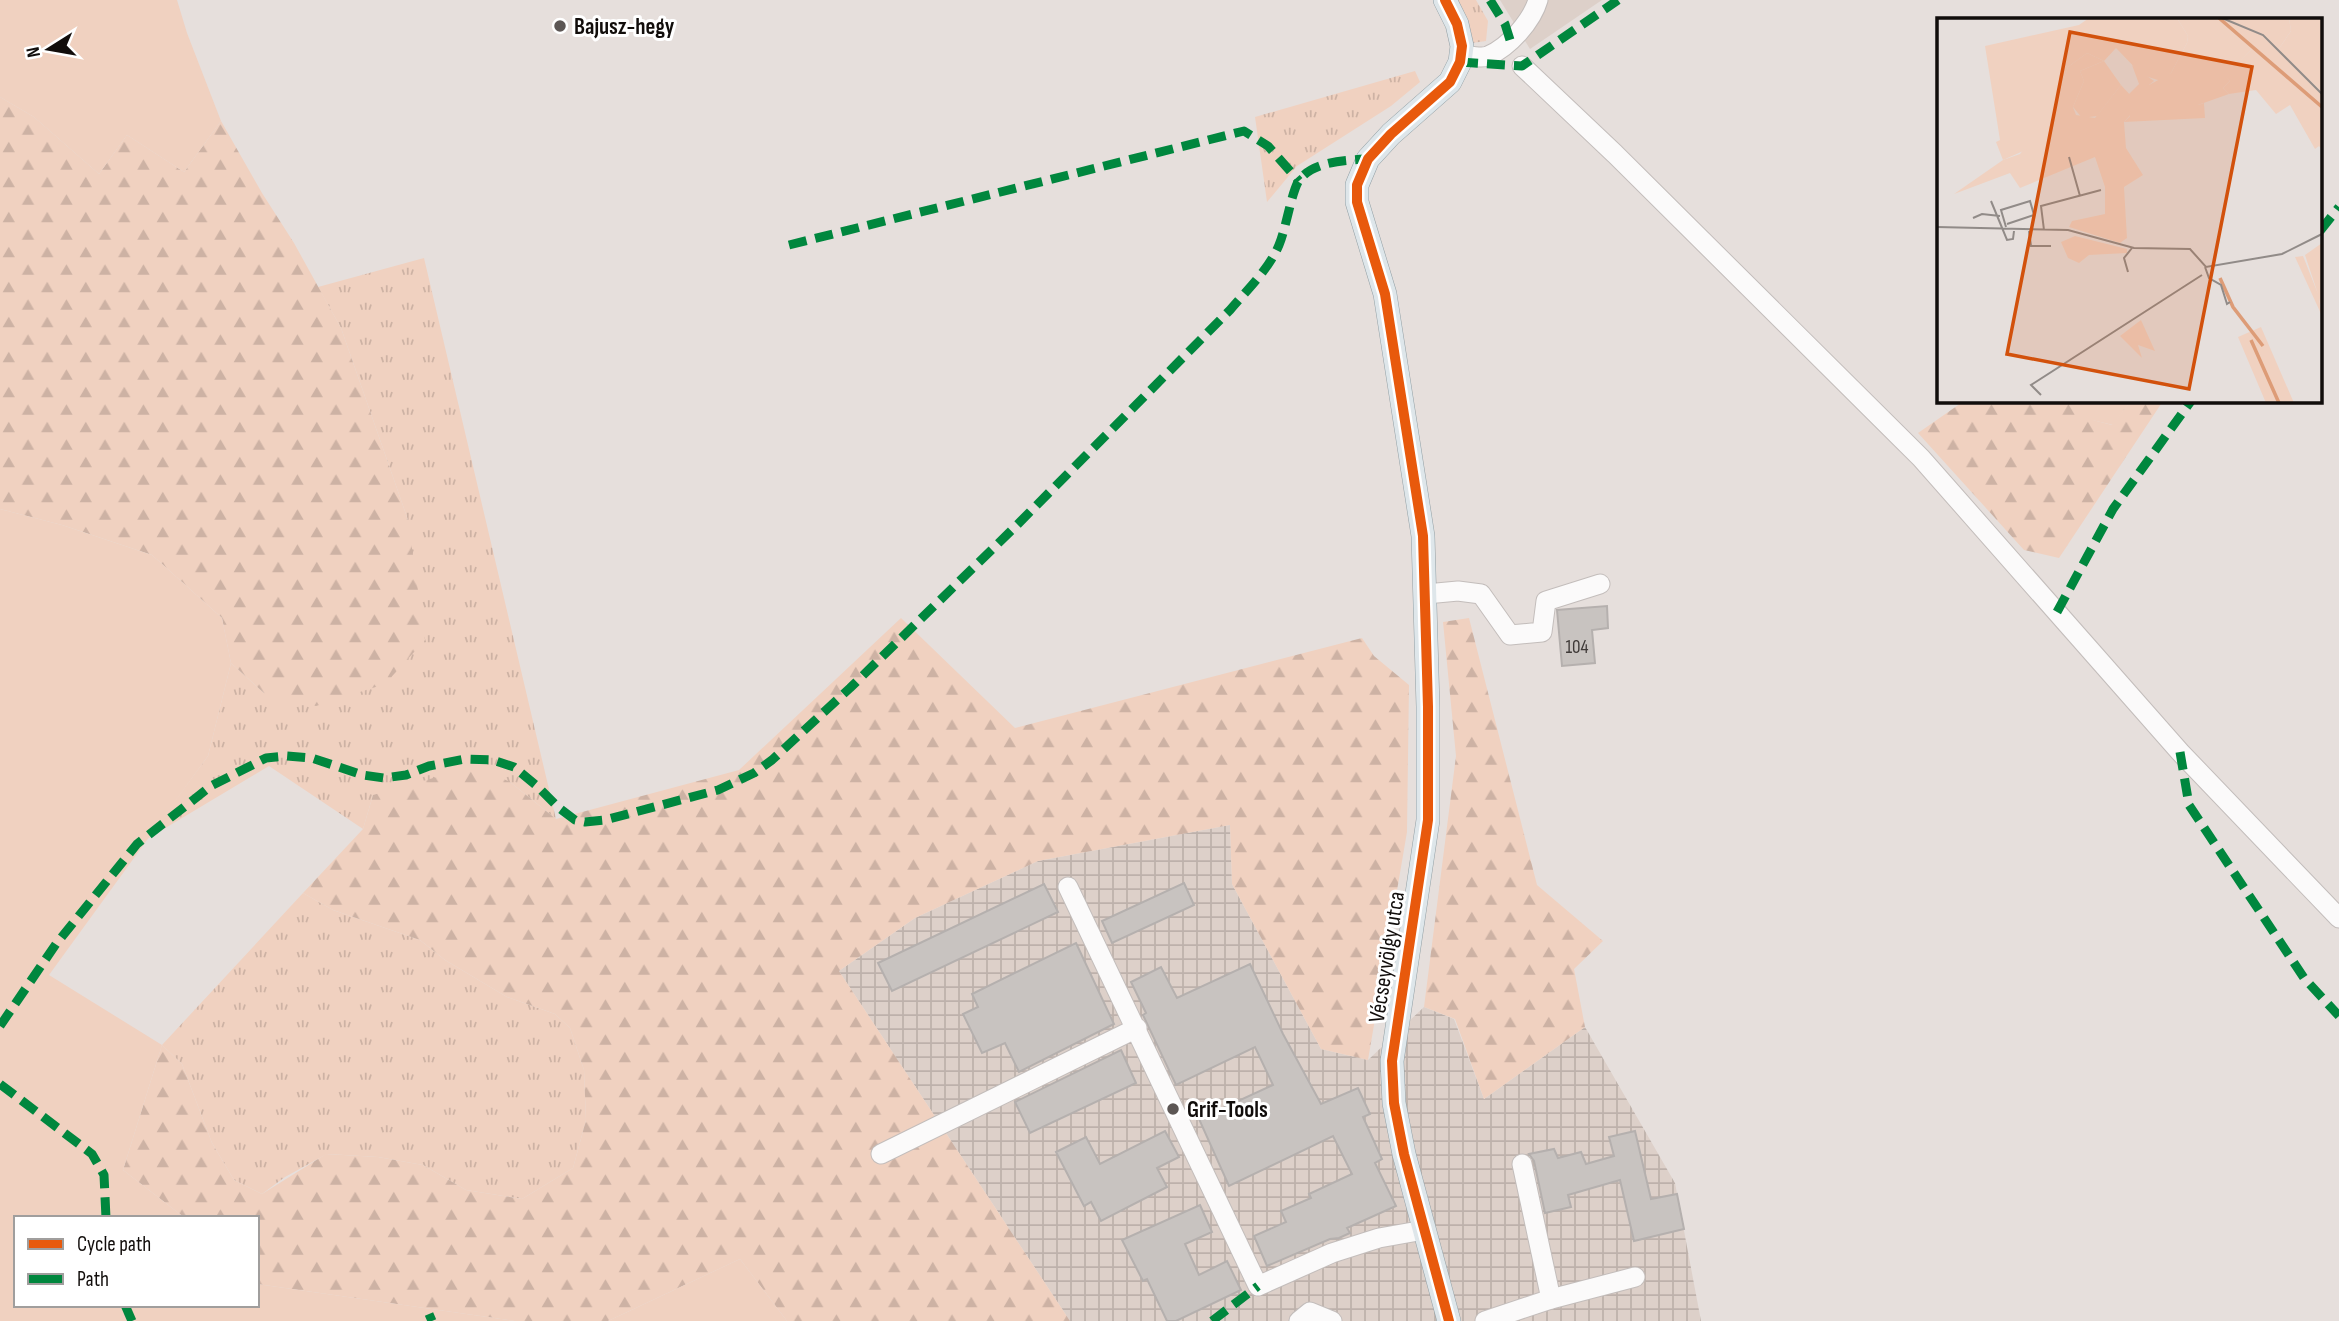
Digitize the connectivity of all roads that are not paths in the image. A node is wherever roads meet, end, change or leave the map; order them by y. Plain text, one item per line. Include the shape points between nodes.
1 (1445, 0) edge
2 (1538, 0) edge
3 (1460, 54) junction
4 (1522, 66) dead end
5 (1600, 584) dead end
6 (1426, 594) junction
7 (1068, 887) dead end
8 (2339, 918) edge
9 (1137, 1028) junction
10 (881, 1154) dead end
11 (1522, 1164) dead end
12 (1424, 1230) junction
13 (1635, 1277) dead end
14 (1551, 1299) junction
15 (1298, 1321) edge
16 (1332, 1321) edge
17 (1449, 1321) edge
18 (1485, 1321) edge

1 - 3 main road via 1457,24
2 - 3 lane via 1534,14 1506,44 1485,57
3 - 6 main road, Vécseyvölgy utca via 1450,82 1368,159 1357,184 1357,202 1385,294 1400,378 1423,536
4 - 8 lane via 1922,458 2180,752
5 - 6 lane via 1546,601 1542,632 1510,635 1481,594
6 - 12 main road, Vécseyvölgy utca via 1428,820 1392,1061 1394,1103
7 - 9 lane
9 - 10 lane
9 - 12 lane via 1258,1286 1332,1252
11 - 14 lane
12 - 17 main road, Vécseyvölgy utca
13 - 14 lane
14 - 18 lane
15 - 16 lane via 1310,1312

